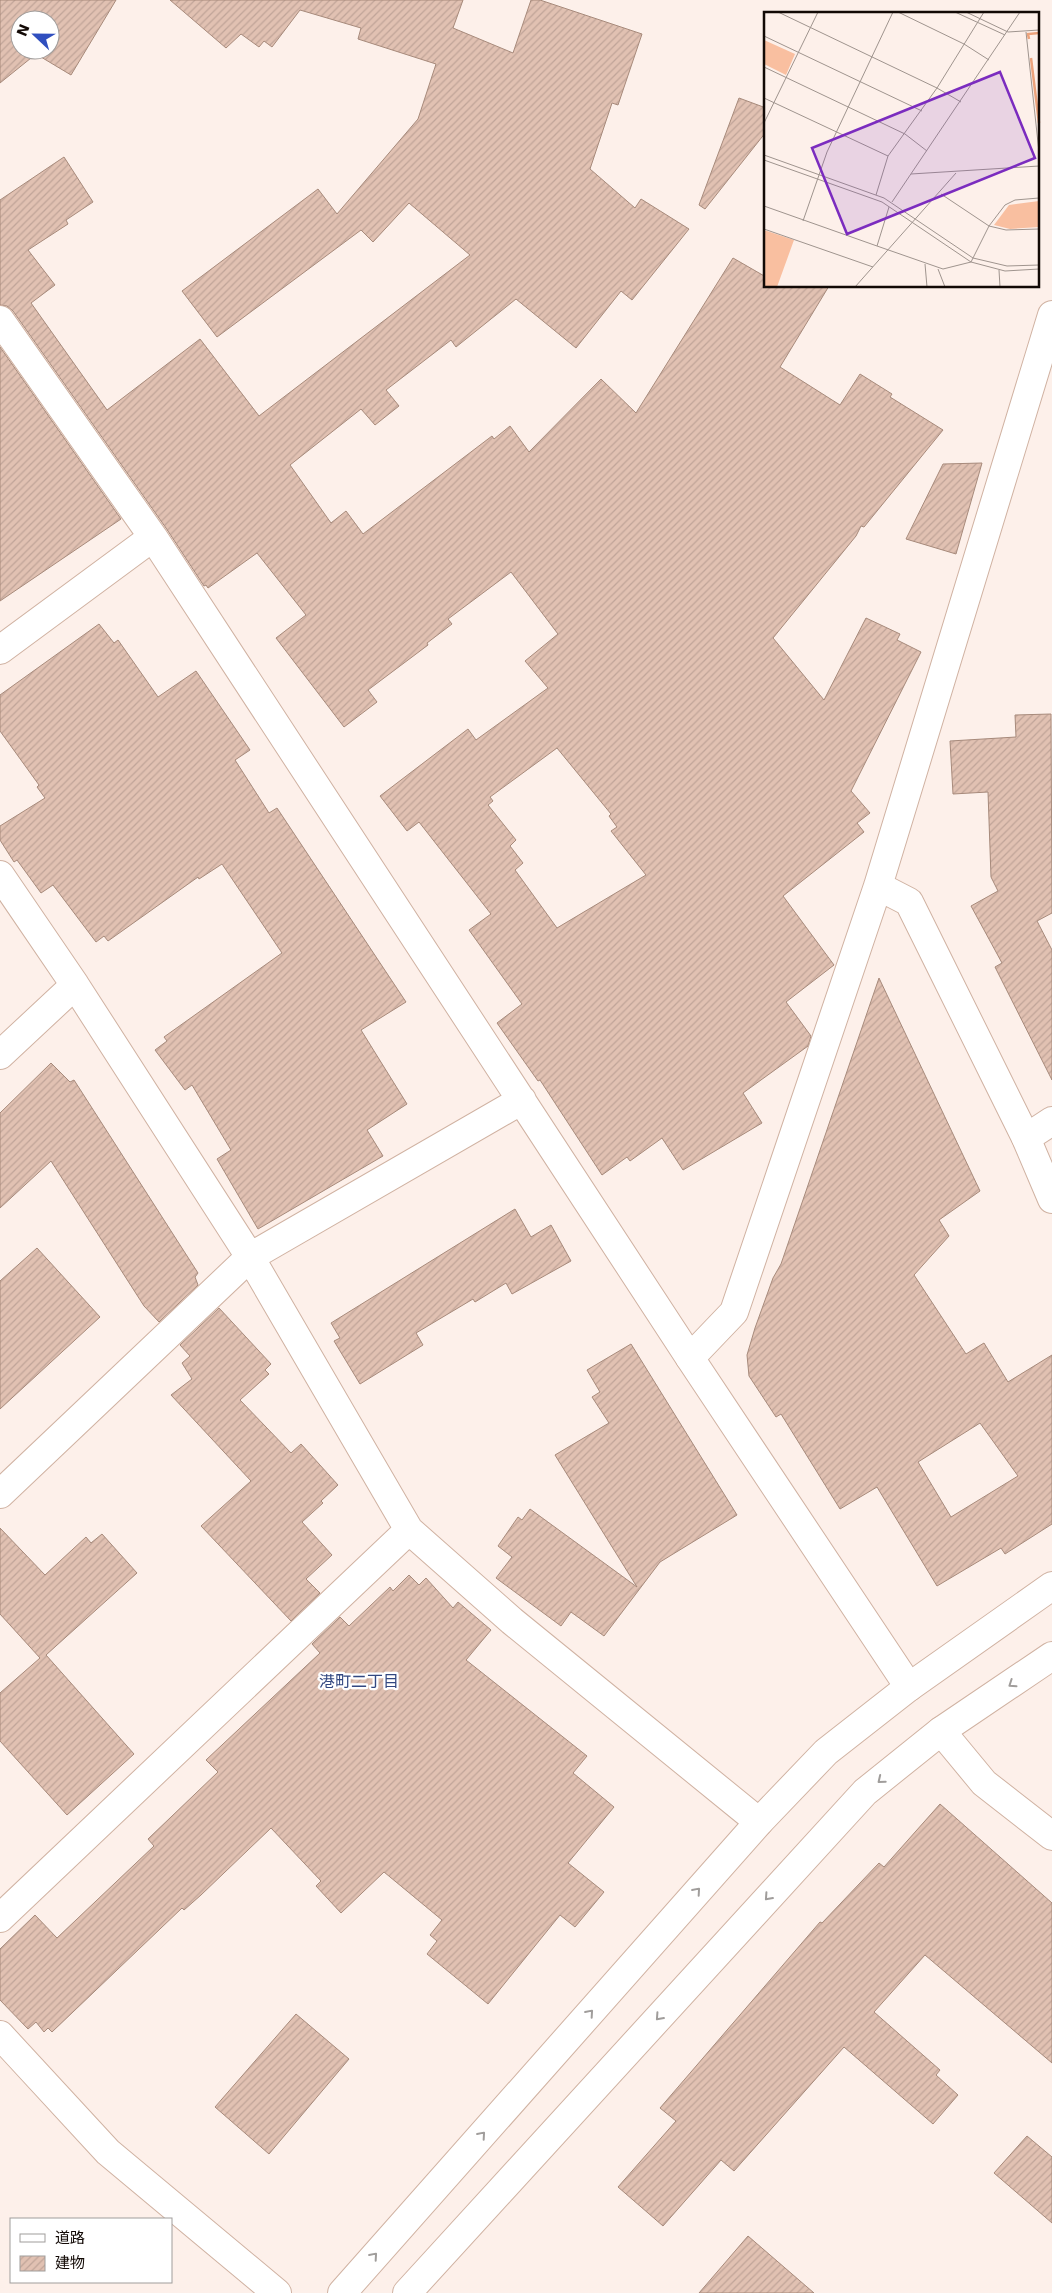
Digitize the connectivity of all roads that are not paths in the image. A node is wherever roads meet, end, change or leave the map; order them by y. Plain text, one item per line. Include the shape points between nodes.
1 (1052, 315) edge
2 (0, 320) edge
3 (153, 538) junction
4 (0, 650) edge
5 (0, 875) edge
6 (878, 886) junction
7 (75, 985) junction
8 (0, 1055) edge
9 (522, 1100) junction
10 (1052, 1121) edge
11 (1026, 1138) junction
12 (1052, 1199) edge
13 (250, 1257) junction
14 (690, 1358) junction
15 (0, 1494) edge
16 (409, 1530) junction
17 (1052, 1586) edge
18 (1052, 1656) edge
19 (909, 1687) junction
20 (941, 1731) junction
21 (759, 1822) junction
22 (1052, 1836) edge
23 (0, 1918) edge
24 (0, 2035) edge
25 (277, 2293) edge
26 (342, 2293) edge
27 (407, 2293) edge

1 - 6 street
2 - 3 street
3 - 4 street
3 - 9 street
5 - 7 street
6 - 11 street via 909,902
6 - 14 street via 734,1312
7 - 8 street
7 - 13 street
9 - 13 street
9 - 14 street
10 - 11 street
11 - 12 street
13 - 15 street
13 - 16 street
14 - 19 street
16 - 21 street via 512,1621
16 - 23 street
17 - 19 street
18 -> 20 street
19 - 21 street via 826,1752
20 - 22 street via 984,1783
20 -> 27 street via 865,1792
26 -> 21 street
24 - 25 street via 108,2152

